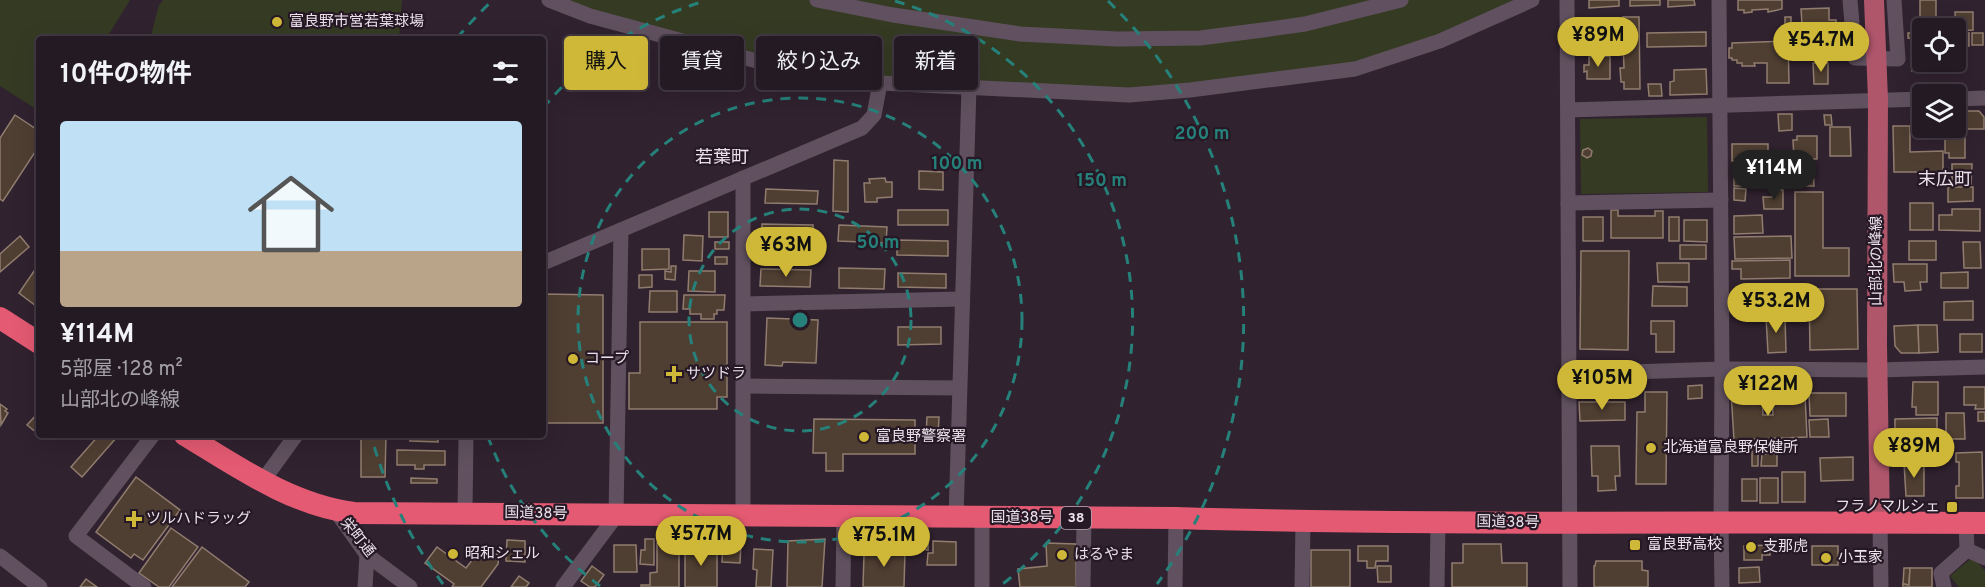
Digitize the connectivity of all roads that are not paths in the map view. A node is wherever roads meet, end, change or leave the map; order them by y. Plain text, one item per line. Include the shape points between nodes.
1 (549, 0) edge
2 (817, 0) edge
3 (1401, 0) edge
4 (1532, 0) edge
5 (1567, 0) edge
6 (1719, 0) edge
7 (1850, 0) edge
8 (1874, 0) edge
9 (1894, 0) edge
10 (1875, 59) junction
11 (756, 61) edge
12 (978, 87) edge
13 (879, 90) edge
14 (969, 90) edge
15 (1985, 98) edge
16 (1912, 99) edge
17 (1966, 99) edge
18 (1877, 100) junction
19 (1720, 105) junction
20 (1568, 110) junction
21 (743, 178) junction
22 (1721, 200) junction
23 (1568, 203) junction
24 (621, 230) junction
25 (546, 262) edge
26 (962, 299) junction
27 (744, 304) junction
28 (0, 318) edge
29 (36, 341) edge
30 (1985, 367) edge
31 (1722, 369) junction
32 (1877, 370) junction
33 (1569, 374) junction
34 (744, 386) junction
35 (959, 388) junction
36 (151, 438) edge
37 (190, 438) edge
38 (294, 438) edge
39 (466, 438) edge
40 (262, 482) junction
41 (335, 510) junction
42 (465, 513) junction
43 (616, 516) junction
44 (743, 517) junction
45 (844, 517) junction
46 (956, 518) junction
47 (982, 518) junction
48 (1084, 518) junction
49 (1176, 518) junction
50 (1303, 522) junction
51 (1438, 522) junction
52 (1570, 523) junction
53 (1721, 523) junction
54 (1880, 523) junction
55 (1975, 523) edge
56 (1967, 550) junction
57 (367, 555) junction
58 (0, 556) edge
59 (1985, 558) edge
60 (40, 587) edge
61 (144, 587) edge
62 (365, 587) edge
63 (410, 587) edge
64 (564, 587) edge
65 (843, 587) edge
66 (982, 587) edge
67 (1083, 587) edge
68 (1175, 587) edge
69 (1302, 587) edge
70 (1437, 587) edge
71 (1570, 587) edge
72 (1722, 587) edge
73 (1881, 587) edge
74 (1944, 587) edge

1 - 11 street via 590,16
2 - 3 street via 1020,34 1129,39 1200,38 1305,24
4 - 12 street via 1440,41 1355,69 1129,95
5 - 20 street
6 - 19 street
7 - 10 street via 1855,58
8 - 10 main road, 山部北の峰線
9 - 10 street via 1898,58
10 - 18 main road, 山部北の峰線
13 - 21 street via 874,115 862,128
14 - 26 street
15 - 17 street
16 - 18 street
18 - 19 street
18 - 32 main road, 山部北の峰線
19 - 20 street
19 - 22 street
20 - 23 street
21 - 24 street
21 - 27 street
22 - 23 street
22 - 31 street
23 - 33 street
24 - 25 street
24 - 43 street
26 - 27 street
26 - 35 street
27 - 34 street
28 - 29 highway
30 - 32 street
31 - 32 street
31 - 33 street
31 - 53 street
32 - 54 main road, 山部北の峰線
33 - 52 street
34 - 35 street
34 - 44 street
35 - 46 street
36 - 61 street via 76,536
37 - 40 highway, 国道38号 / 38
38 - 40 street
39 - 42 street
40 - 41 highway, 国道38号 / 38
41 - 42 highway, 国道38号 / 38
41 - 57 street, 栄町通
42 - 43 highway, 国道38号 / 38
43 - 44 highway, 国道38号 / 38
43 - 64 street
44 - 45 highway, 国道38号 / 38
45 - 46 highway, 国道38号 / 38
45 - 65 street
46 - 47 highway, 国道38号 / 38
47 - 48 highway, 国道38号 / 38
47 - 66 street
48 - 49 highway, 国道38号 / 38
48 - 67 street
49 - 50 highway, 国道38号 / 38
49 - 68 street
50 - 51 highway, 国道38号 / 38
50 - 69 street
51 - 52 highway, 国道38号 / 38
51 - 70 street
52 - 53 highway, 国道38号 / 38
52 - 71 street
53 - 54 highway, 国道38号 / 38
53 - 72 street
54 - 55 highway, 国道38号 / 38
54 - 73 street
55 - 56 street
56 - 59 street
56 - 74 street via 1941,573
57 - 62 street
57 - 63 street, 栄町通
58 - 60 street

